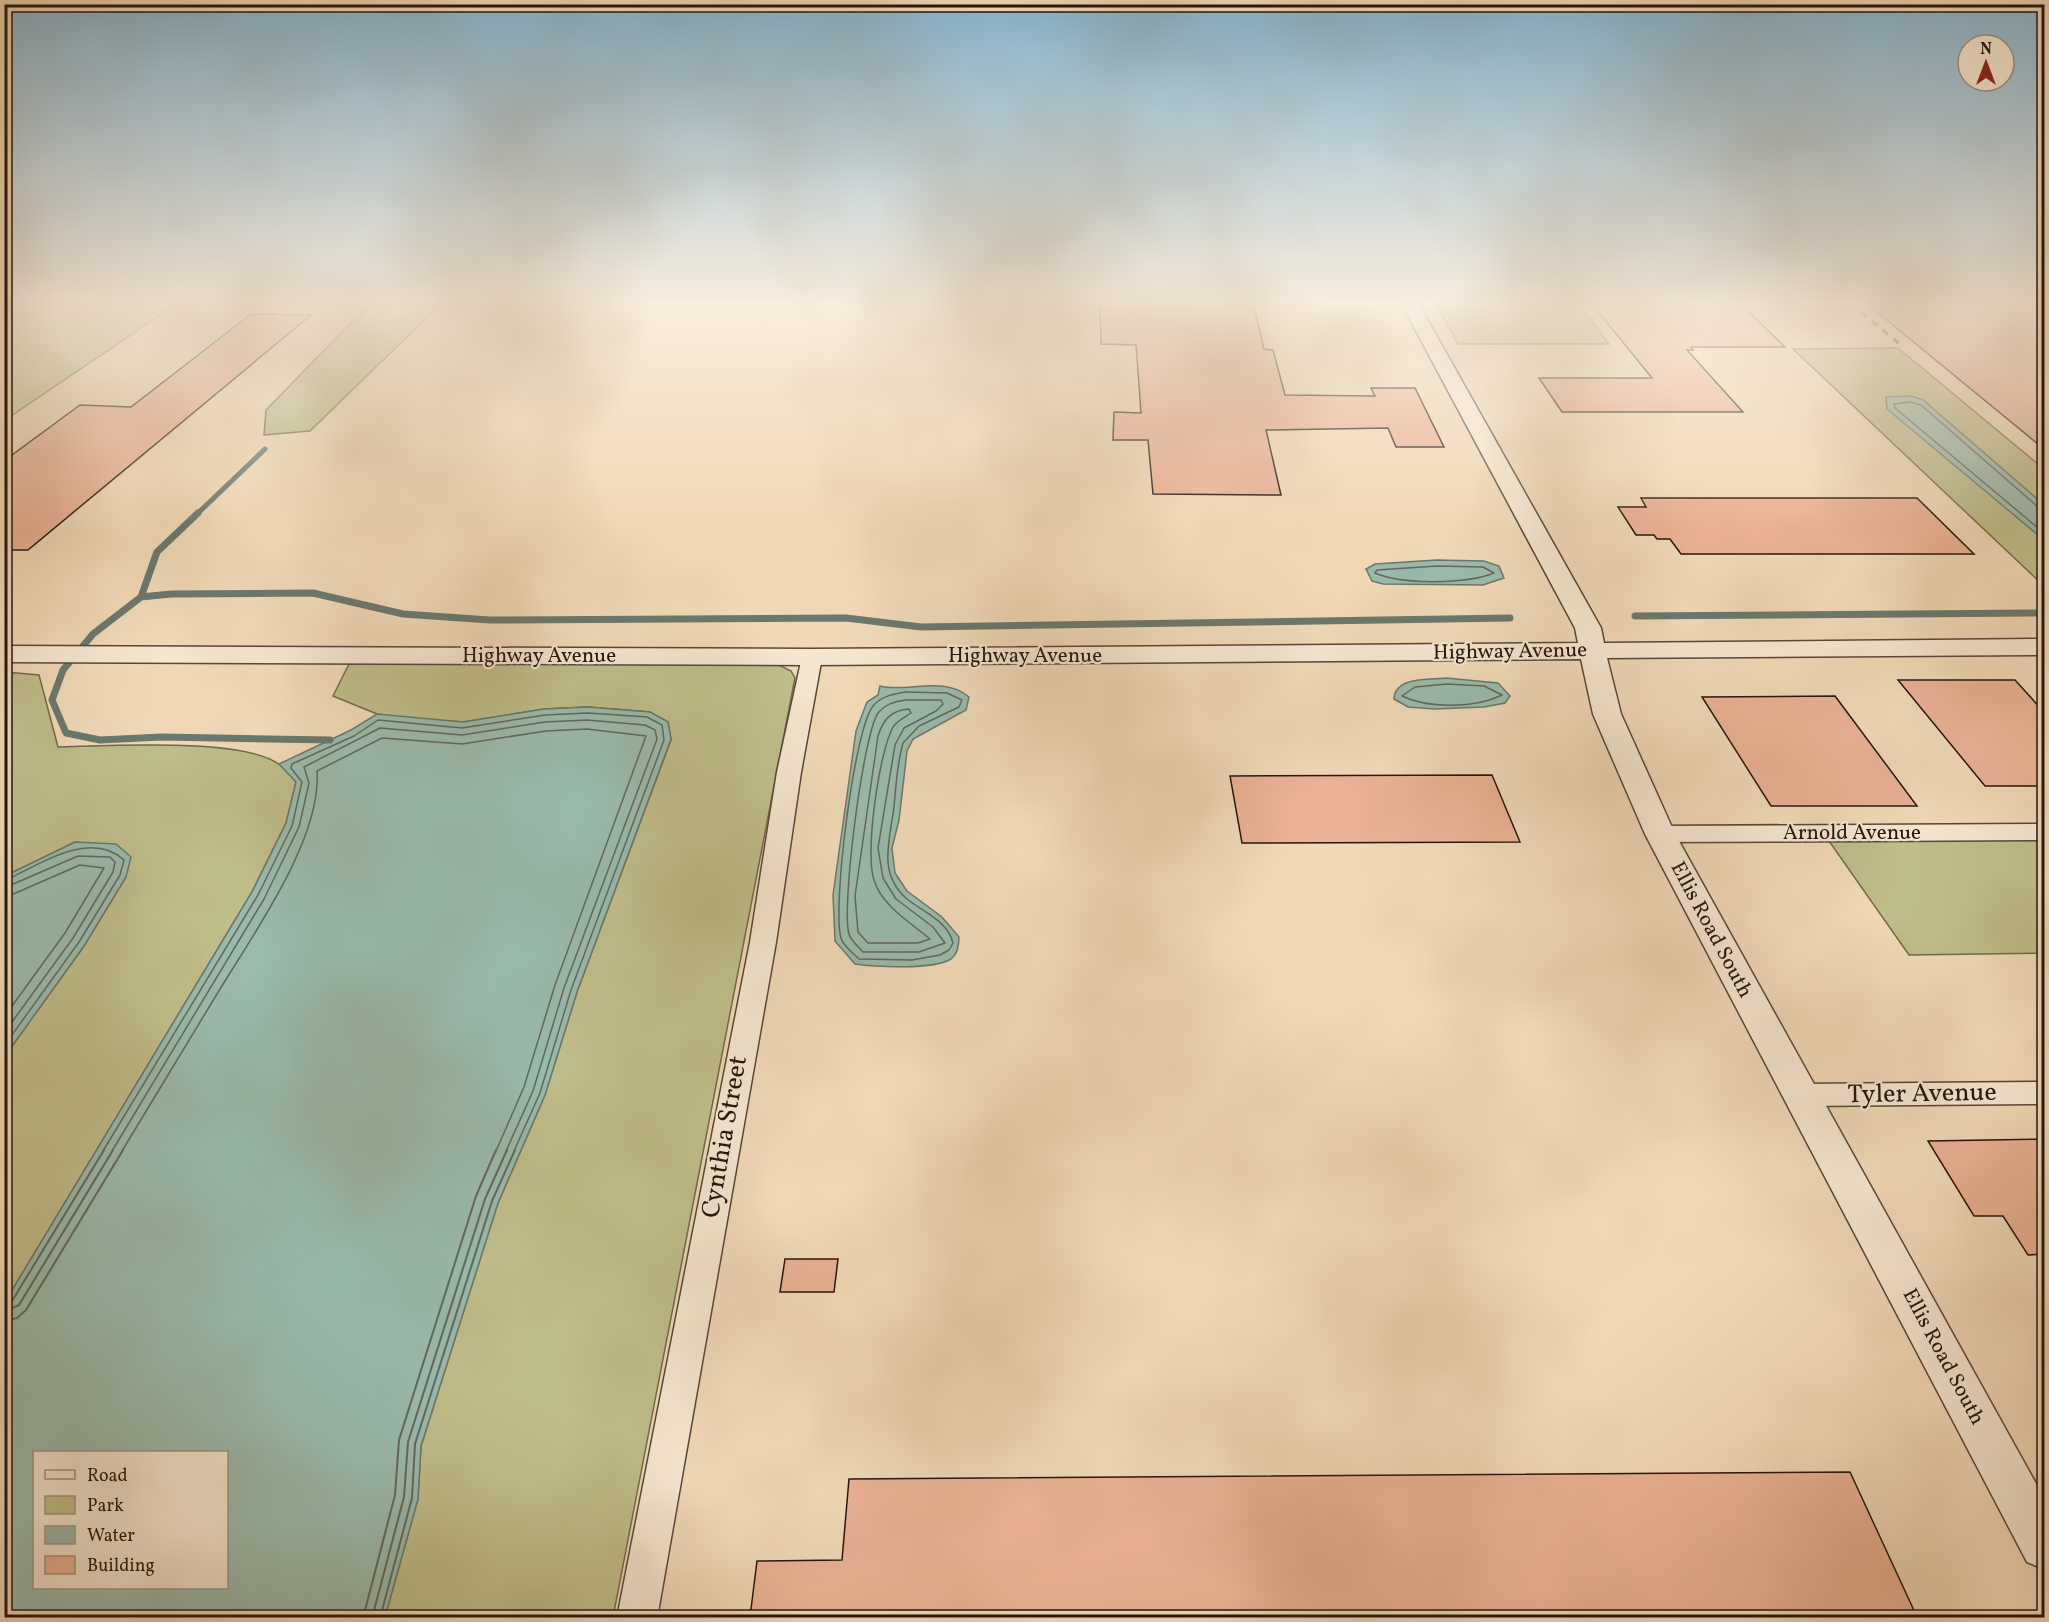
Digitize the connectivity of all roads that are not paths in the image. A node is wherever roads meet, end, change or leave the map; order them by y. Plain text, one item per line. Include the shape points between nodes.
1 (1451, 379) edge
2 (2044, 647) edge
3 (1594, 651) junction
4 (4, 654) edge
5 (812, 657) junction
6 (2044, 832) edge
7 (1660, 834) junction
8 (2044, 1093) edge
9 (1800, 1095) junction
10 (2031, 1495) edge
11 (2044, 1545) edge
12 (637, 1617) edge

1 - 3 street, Ellis Road South via 1588,628
2 - 3 street, Highway Avenue
3 - 5 street, Highway Avenue
3 - 7 street, Ellis Road South via 1596,678 1610,723
4 - 5 street, Highway Avenue
5 - 12 street, Cynthia Street
6 - 7 street, Arnold Avenue
7 - 9 street, Ellis Road South
8 - 9 street, Tyler Avenue
9 - 10 street, Ellis Road South
10 - 11 street, Ellis Road South

